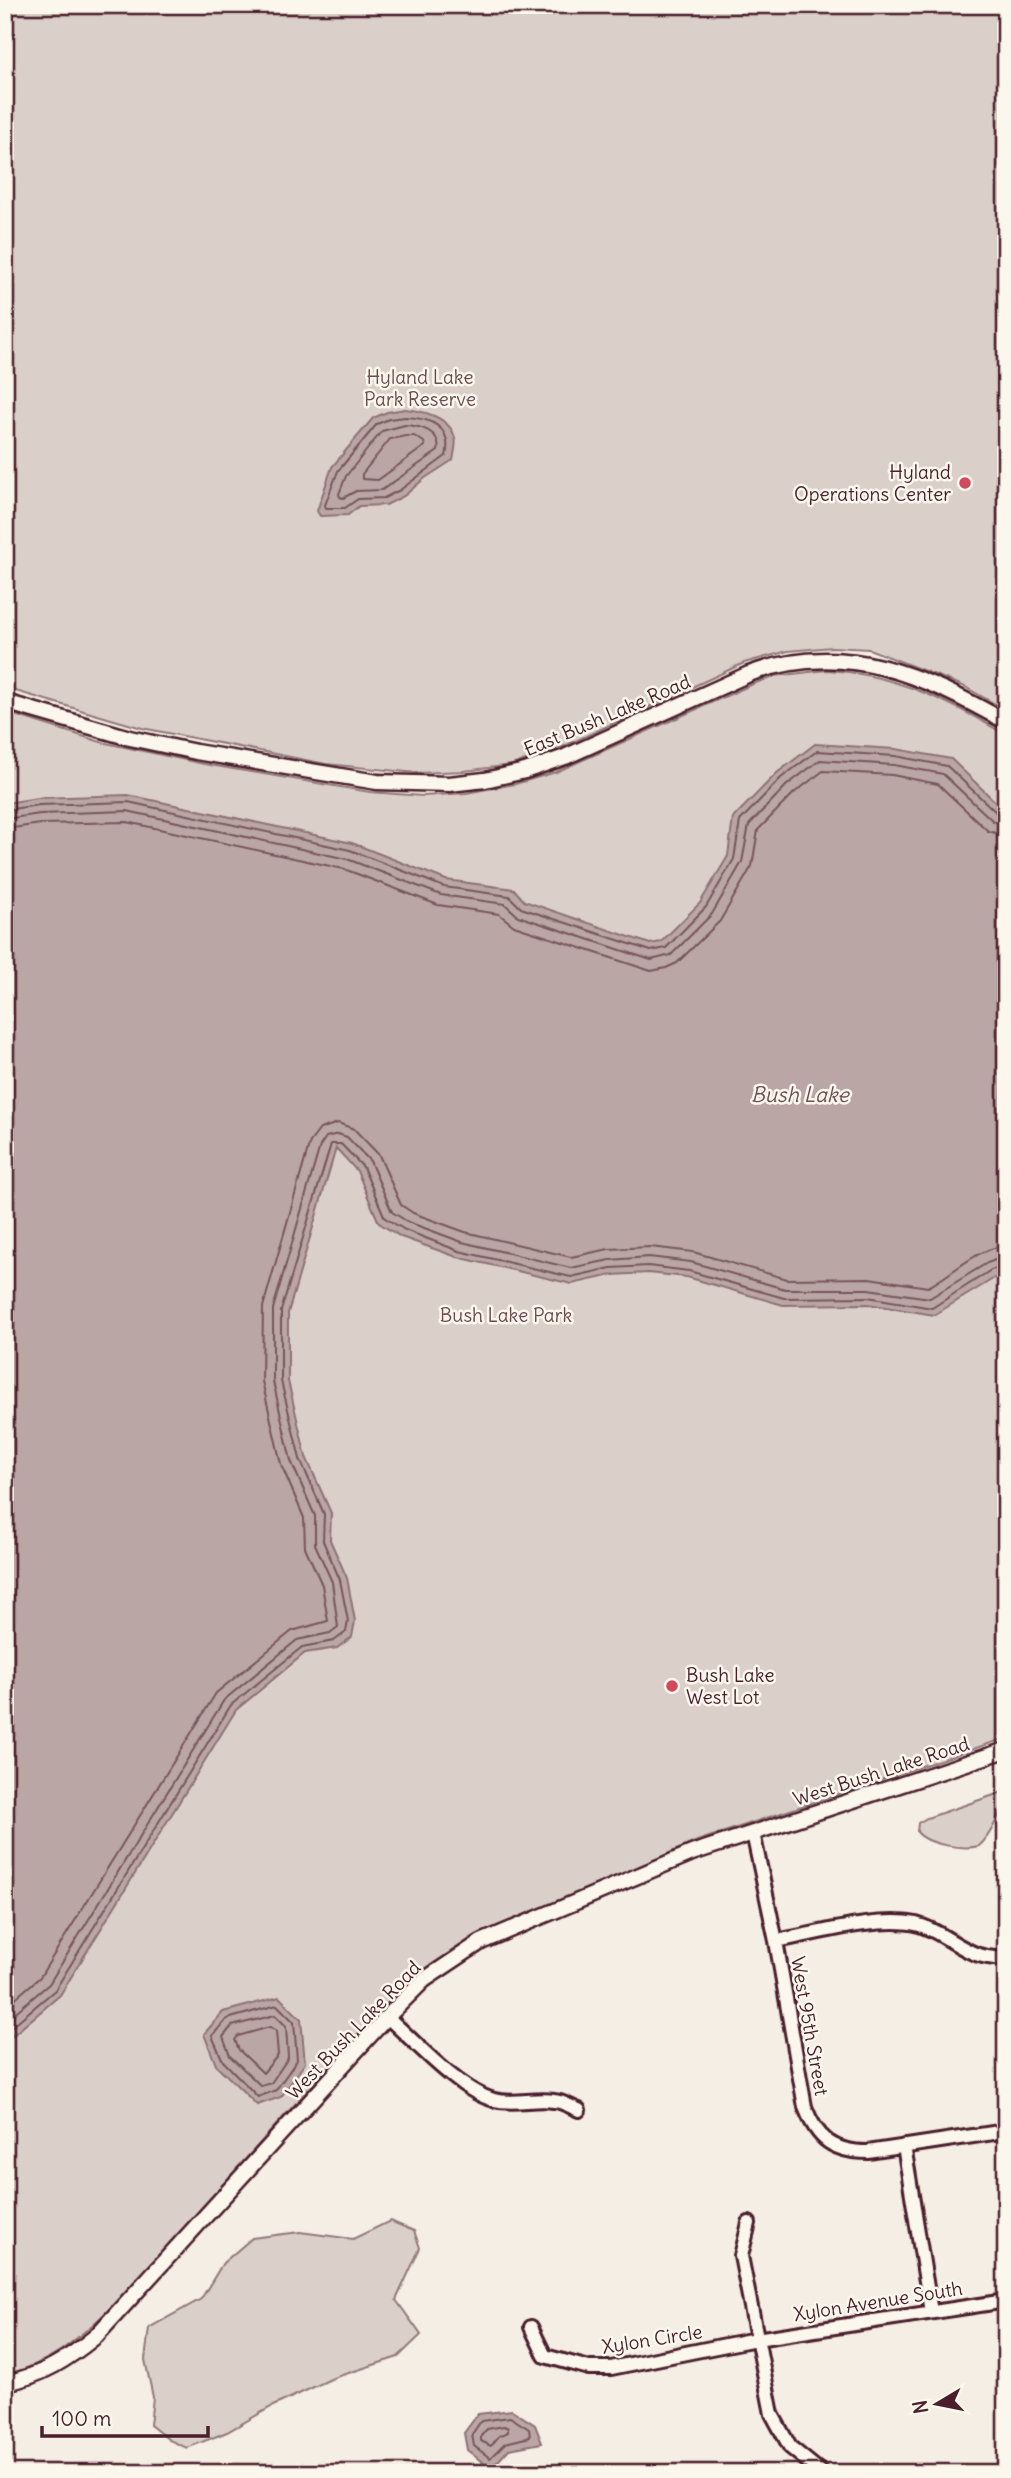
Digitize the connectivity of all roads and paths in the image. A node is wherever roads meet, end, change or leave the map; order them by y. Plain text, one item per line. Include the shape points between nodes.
1 (5, 702) edge
2 (1006, 722) edge
3 (1006, 1750) edge
4 (752, 1833) junction
5 (776, 1941) junction
6 (1006, 1959) edge
7 (387, 2017) junction
8 (579, 2110) dead end
9 (1006, 2131) edge
10 (904, 2146) junction
11 (749, 2223) dead end
12 (1006, 2301) edge
13 (931, 2312) junction
14 (531, 2327) dead end
15 (756, 2339) junction
16 (5, 2383) edge
17 (822, 2473) edge

1 - 2 street, East Bush Lake Road via 197,752 314,774 414,785 485,780 525,771 749,674 805,660 864,662 893,669
3 - 4 street, West Bush Lake Road
4 - 5 street, West 95th Street
4 - 7 street, West Bush Lake Road via 671,1860 481,1942 424,1980
5 - 6 street via 898,1922 935,1930 969,1951
5 - 10 street, West 95th Street via 811,2122 821,2136 851,2152
7 - 8 street via 476,2093 513,2102 554,2101
7 - 16 street, West Bush Lake Road via 96,2336 47,2371
9 - 10 street, West 95th Street
10 - 13 street
11 - 15 street via 741,2256
12 - 13 street, Xylon Avenue South
13 - 15 street, Xylon Avenue South
14 - 15 street, Xylon Circle via 545,2356 589,2368 633,2365
15 - 17 street via 772,2414 790,2447

